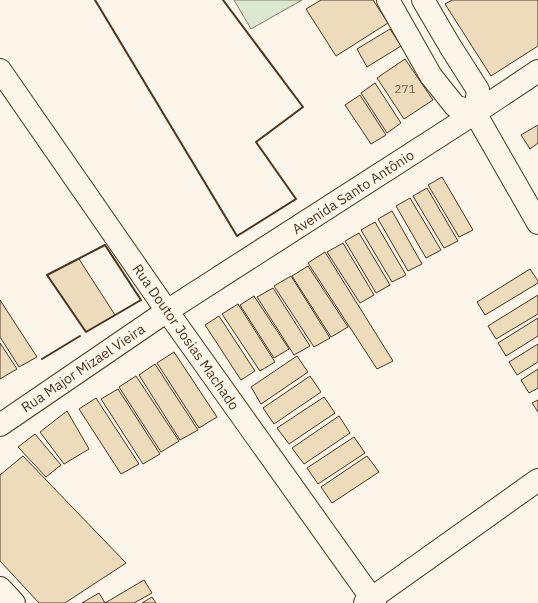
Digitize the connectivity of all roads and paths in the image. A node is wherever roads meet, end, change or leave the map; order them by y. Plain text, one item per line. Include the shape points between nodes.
1 (388, 0) edge
2 (424, 0) edge
3 (0, 70) edge
4 (538, 71) edge
5 (475, 113) junction
6 (538, 222) edge
7 (167, 311) junction
8 (0, 425) edge
9 (538, 480) edge
10 (0, 588) edge
11 (370, 602) edge
12 (14, 603) edge

1 - 5 street via 431,76 455,106
2 - 5 street via 478,90
3 - 7 street, Rua Doutor Josias Machado
4 - 5 street, Avenida Santo Antônio
5 - 6 street
5 - 7 street, Avenida Santo Antônio
7 - 8 street, Rua Major Mizael Vieira
7 - 11 street, Rua Doutor Josias Machado
9 - 11 street
10 - 12 street

